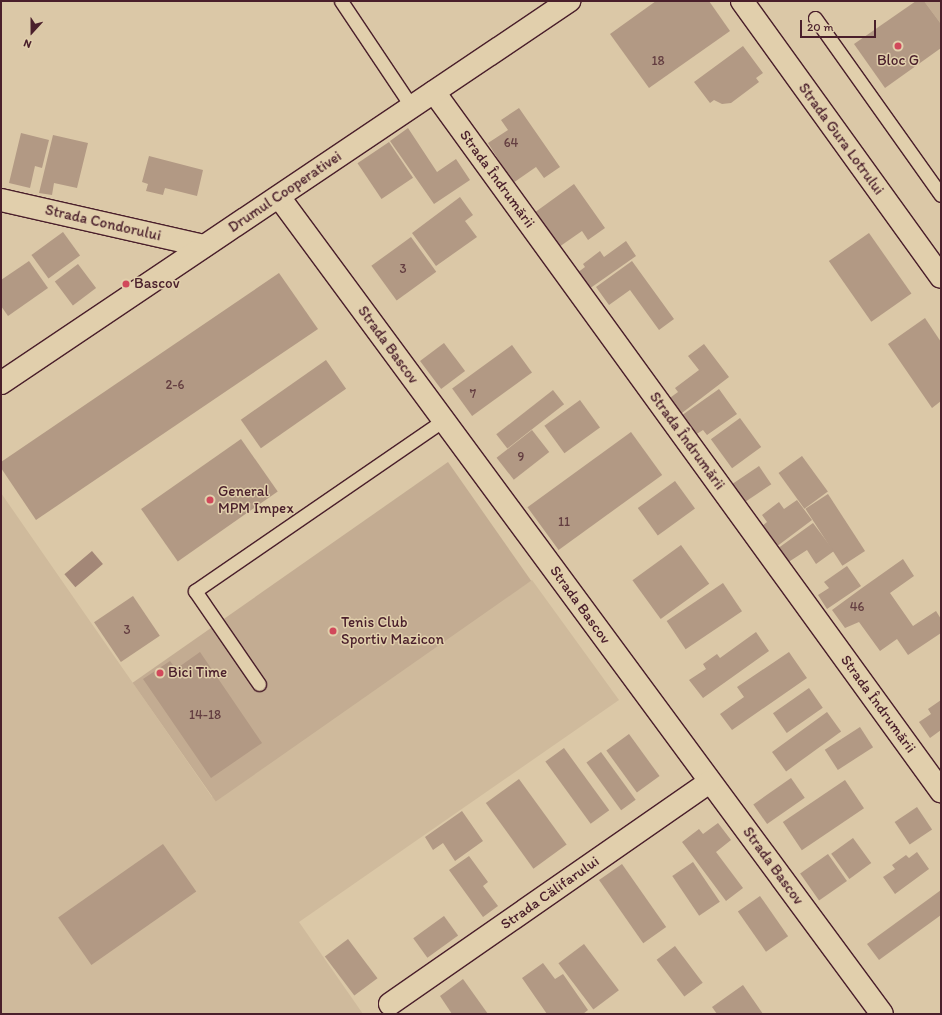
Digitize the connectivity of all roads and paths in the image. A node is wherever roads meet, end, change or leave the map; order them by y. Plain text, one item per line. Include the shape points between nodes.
1 (341, 1) edge
2 (570, 1) edge
3 (742, 1) edge
4 (815, 18) dead end
5 (434, 92) junction
6 (412, 107) junction
7 (941, 195) edge
8 (279, 197) junction
9 (1, 200) edge
10 (204, 246) junction
11 (941, 277) edge
12 (1, 383) edge
13 (444, 420) junction
14 (259, 684) dead end
15 (710, 782) junction
16 (941, 791) edge
17 (390, 1004) dead end
18 (882, 1014) edge

1 - 6 lane
2 - 5 street, Drumul Cooperativei
3 - 11 street, Strada Gura Lotrului
4 - 7 lane
5 - 6 street, Drumul Cooperativei
5 - 16 street, Strada Îndrumării
6 - 8 street, Drumul Cooperativei
8 - 10 street, Drumul Cooperativei
8 - 13 street, Strada Bascov
9 - 10 street, Strada Condorului
10 - 12 street, Drumul Cooperativei
13 - 14 lane via 195,591
13 - 15 street, Strada Bascov
15 - 17 street, Strada Călifarului
15 - 18 street, Strada Bascov

